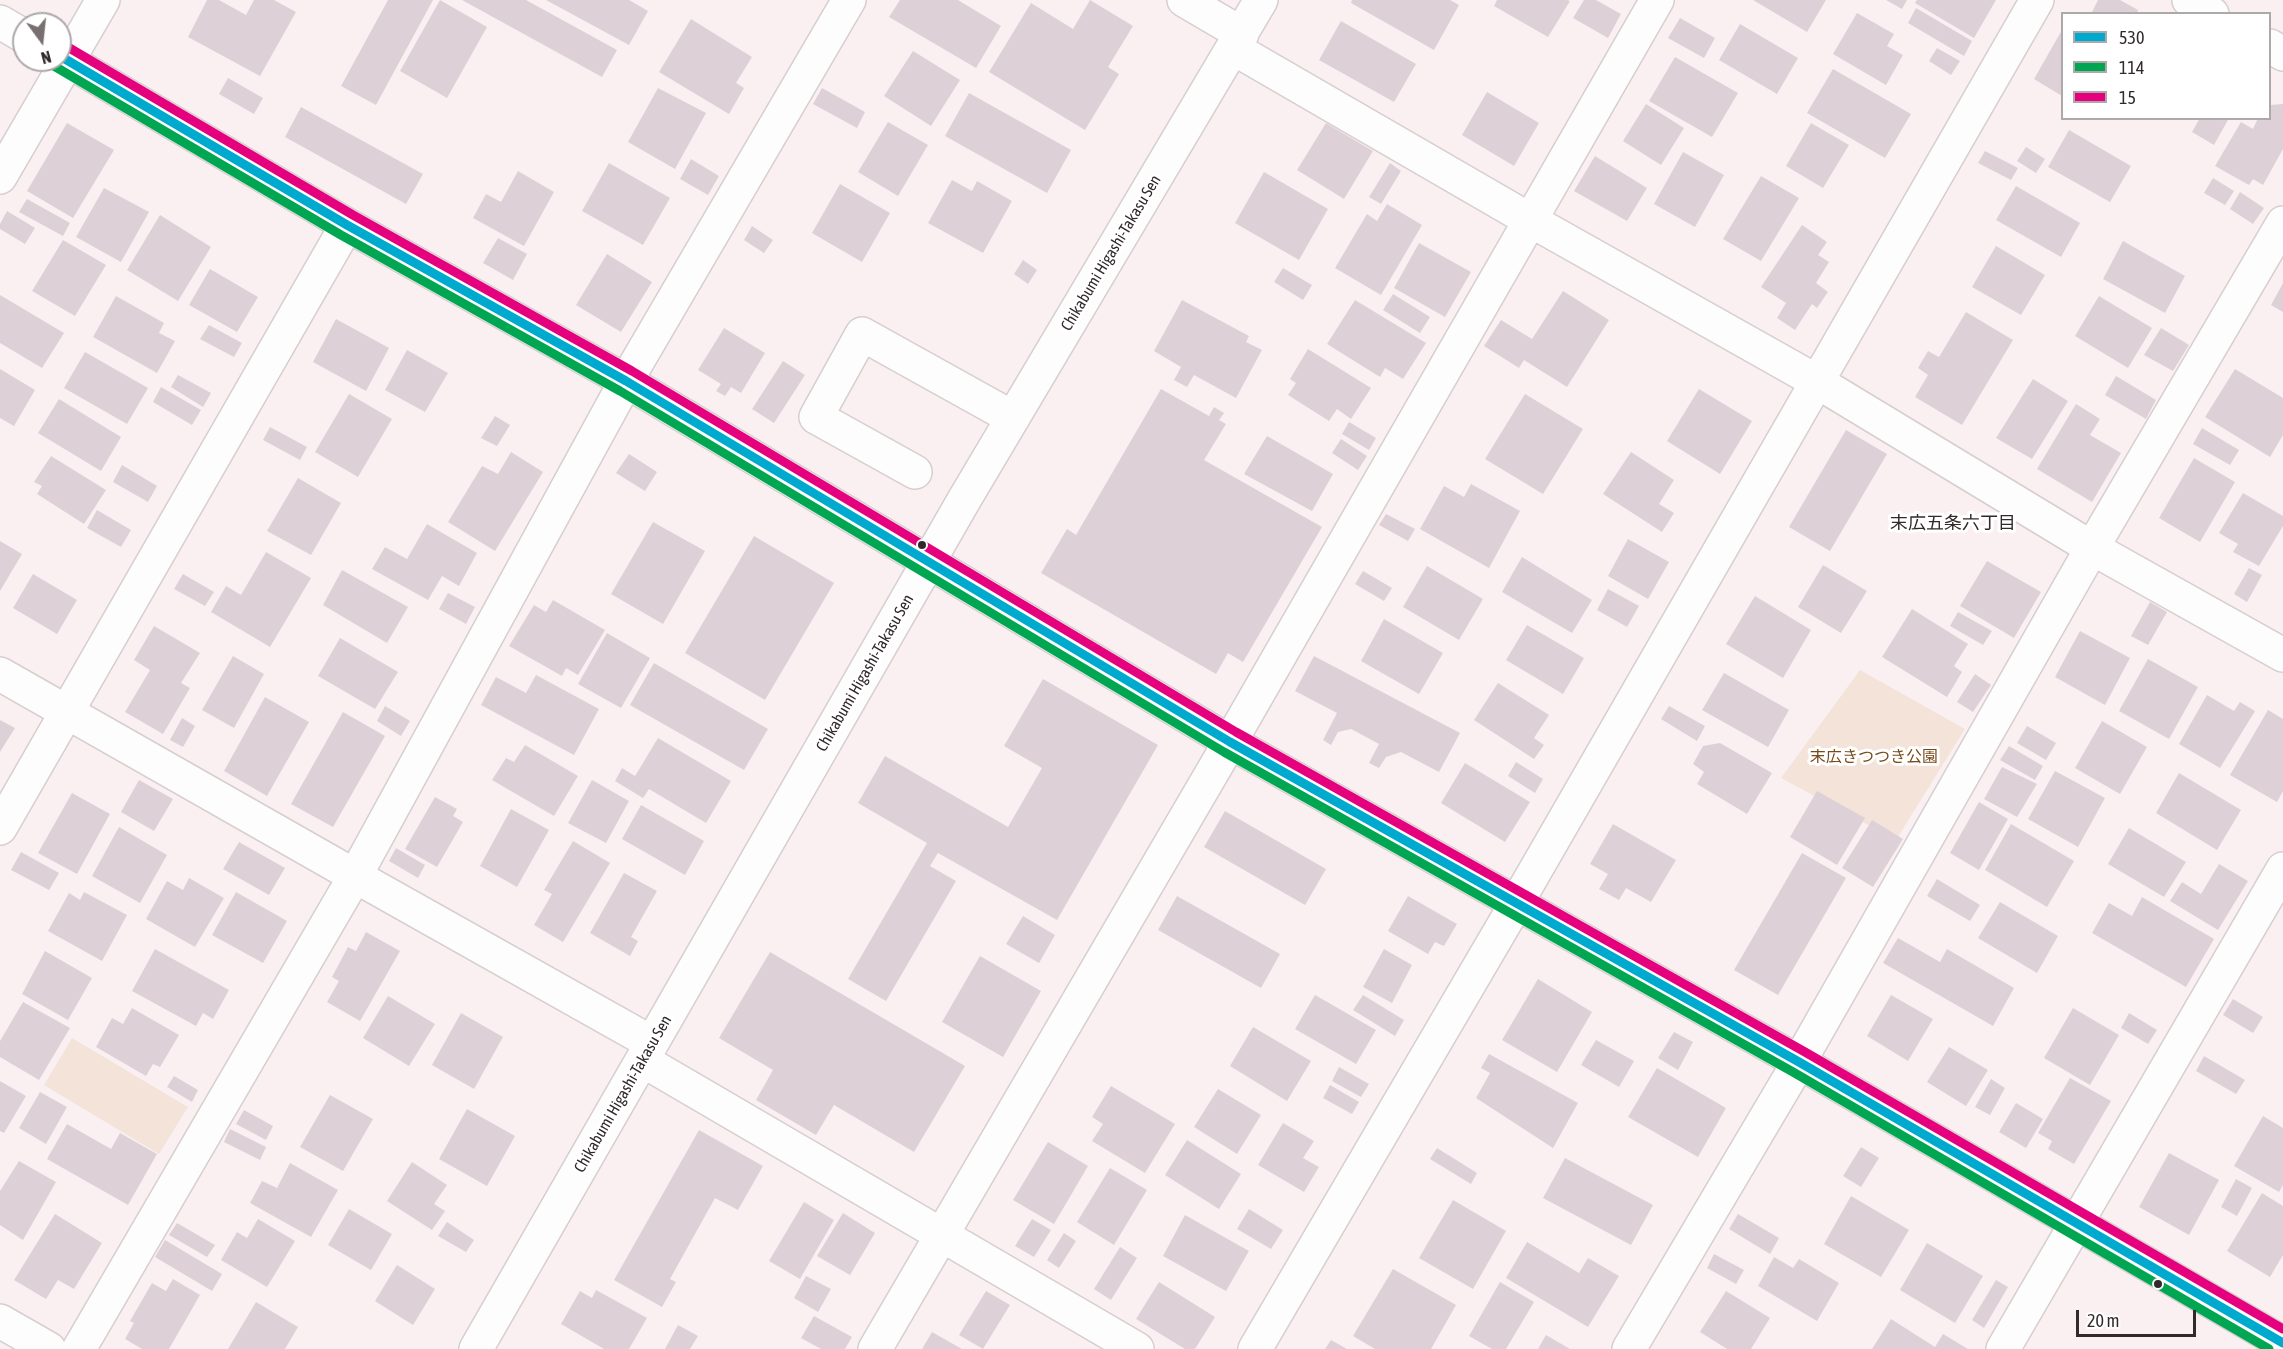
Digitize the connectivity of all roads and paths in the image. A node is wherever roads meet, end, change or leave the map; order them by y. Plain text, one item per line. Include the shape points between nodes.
1 (102, 0) edge
2 (849, 0) edge
3 (1184, 0) edge
4 (1261, 0) edge
5 (1657, 0) edge
6 (2037, 0) edge
7 (2189, 0) edge
8 (2209, 12) edge
9 (1237, 41) junction
10 (72, 46) edge
11 (72, 63) edge
12 (56, 72) edge
13 (0, 177) edge
14 (1530, 220) junction
15 (2283, 223) edge
16 (347, 225) junction
17 (626, 381) junction
18 (1816, 381) junction
19 (1013, 418) junction
20 (915, 472) dead end
21 (2092, 548) junction
22 (929, 562) junction
23 (2283, 655) edge
24 (0, 674) edge
25 (66, 712) junction
26 (1230, 742) junction
27 (0, 828) edge
28 (2283, 869) edge
29 (355, 876) junction
30 (1516, 904) junction
31 (647, 1051) junction
32 (1799, 1062) junction
33 (2076, 1224) junction
34 (941, 1234) junction
35 (0, 1321) edge
36 (2283, 1343) edge
37 (49, 1349) edge
38 (79, 1349) edge
39 (476, 1349) edge
40 (875, 1349) edge
41 (1137, 1349) edge
42 (1255, 1349) edge
43 (1629, 1349) edge
44 (2003, 1349) edge

1 - 10 street
2 - 17 street
3 - 9 street
4 - 9 street, Chikabumi Higashi-Takasu Sen
5 - 14 street
6 - 18 street
7 - 8 street
9 - 14 street
9 - 19 street, Chikabumi Higashi-Takasu Sen
11 - 16 street
12 - 13 street
14 - 18 street
14 - 26 street
15 - 21 street
16 - 17 street
16 - 25 street
17 - 22 street
17 - 29 street
18 - 21 street
18 - 30 street
19 - 20 street via 862,334 816,417
19 - 22 street, Chikabumi Higashi-Takasu Sen
21 - 23 street
21 - 32 street
22 - 26 street
22 - 31 street, Chikabumi Higashi-Takasu Sen
24 - 25 street
25 - 27 street
25 - 29 street
26 - 30 street
26 - 34 street
28 - 33 street
29 - 31 street
29 - 38 street
30 - 32 street
30 - 42 street
31 - 34 street
31 - 39 street, Chikabumi Higashi-Takasu Sen
32 - 33 street
32 - 43 street
33 - 36 street
33 - 44 street
34 - 40 street
34 - 41 street
35 - 37 street

